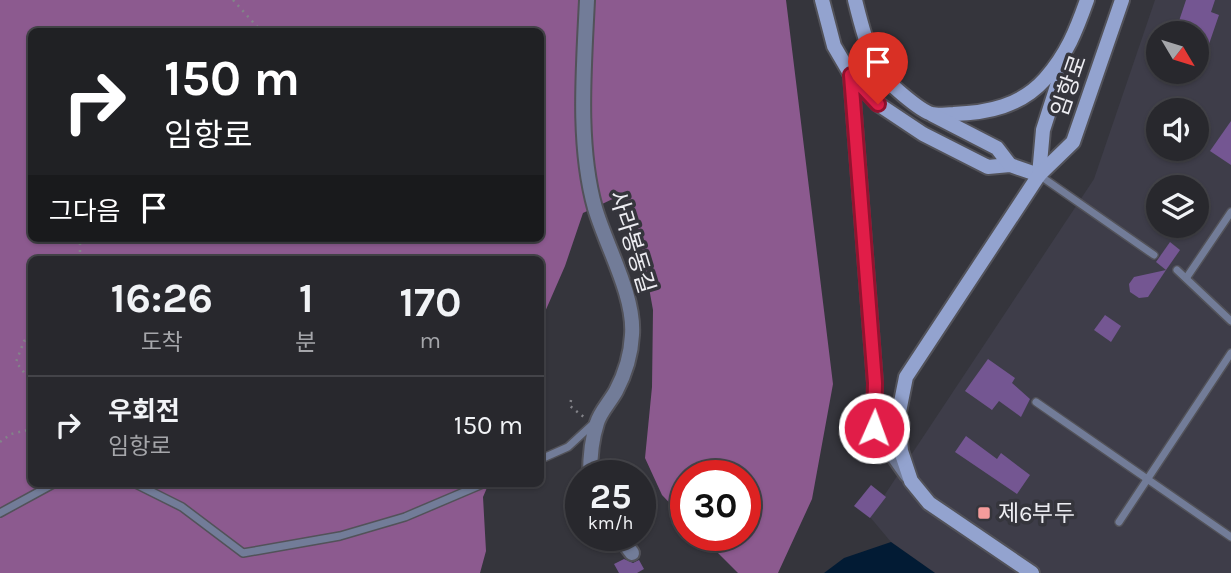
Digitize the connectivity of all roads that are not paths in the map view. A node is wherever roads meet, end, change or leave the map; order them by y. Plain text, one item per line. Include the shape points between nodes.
1 (587, 0) edge
2 (822, 0) edge
3 (855, 0) edge
4 (1087, 0) edge
5 (1122, 0) edge
6 (1070, 47) junction
7 (851, 75) junction
8 (931, 114) junction
9 (1010, 165) junction
10 (1039, 175) junction
11 (1231, 212) edge
12 (1154, 255) dead end
13 (1177, 270) dead end
14 (1187, 277) junction
15 (1231, 321) edge
16 (1231, 352) edge
17 (1036, 402) dead end
18 (595, 423) junction
19 (544, 458) edge
20 (590, 460) edge
21 (1147, 479) junction
22 (911, 481) junction
23 (48, 487) edge
24 (147, 487) edge
25 (476, 487) edge
26 (0, 513) edge
27 (1119, 522) dead end
28 (1231, 537) edge
29 (1032, 573) edge

1 - 18 street, 사라봉동길 via 587,164 595,206 630,310 632,334 628,362 616,392
2 - 7 main road via 834,46
3 - 8 main road via 866,42 881,73
4 - 6 main road, 임항로
5 - 10 main road, 임항로 via 1073,142
6 - 8 main road, 임항로 via 1043,81 1013,103 992,111
6 - 10 main road, 임항로 via 1043,130
7 - 9 main road via 878,104 923,134 988,167
7 - 22 street via 875,383 874,428
8 - 9 main road via 997,148
9 - 10 main road
10 - 12 lane
10 - 22 main road via 906,377 898,417 901,451
11 - 14 lane
13 - 14 lane
14 - 15 lane
16 - 21 lane
17 - 21 lane
18 - 19 lane, 사라봉동길 via 568,447
18 - 20 street
21 - 27 lane
21 - 28 lane
22 - 29 main road via 929,503
23 - 26 lane
24 - 25 lane via 243,553 340,536 405,517

